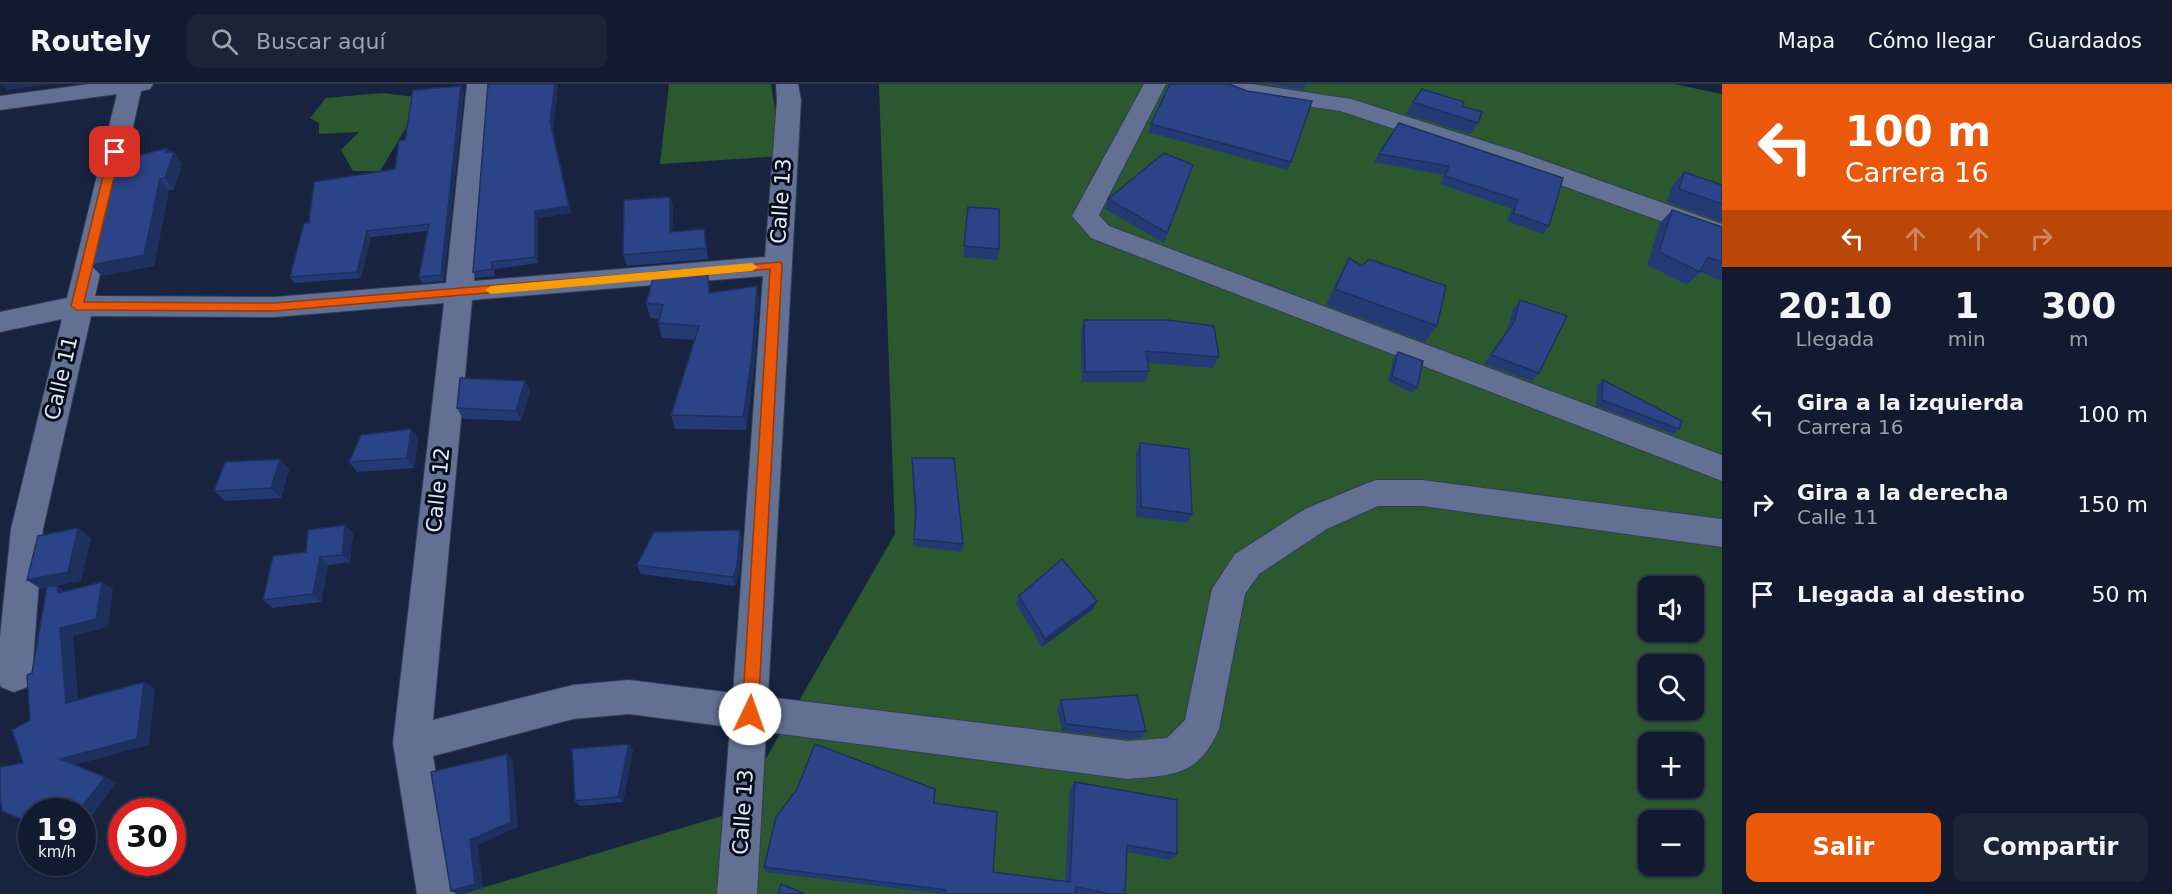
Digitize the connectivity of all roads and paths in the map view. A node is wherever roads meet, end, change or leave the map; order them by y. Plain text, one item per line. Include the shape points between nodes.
1 (135, 84) edge
2 (478, 84) edge
3 (787, 84) edge
4 (1155, 84) edge
5 (1232, 84) edge
6 (1338, 94) edge
7 (0, 103) edge
8 (1722, 234) edge
9 (777, 265) junction
10 (459, 293) junction
11 (77, 306) junction
12 (0, 322) edge
13 (1722, 468) edge
14 (1722, 533) edge
15 (14, 675) dead end
16 (750, 714) junction
17 (412, 742) junction
18 (437, 894) edge
19 (737, 894) edge

1 - 7 street
1 - 11 street, Calle 11
2 - 10 street, Calle 12
3 - 9 street, Calle 13
4 - 13 street via 1085,216 1100,232
5 - 6 street via 1245,90
6 - 8 street
9 - 10 street
9 - 16 street, Calle 13
10 - 11 street via 275,307
10 - 17 street, Calle 12
11 - 12 street
11 - 15 street, Calle 11 via 27,530
14 - 16 street via 1422,493 1376,493 1316,519 1247,564 1229,589 1201,729 1176,756 1128,760
16 - 17 street via 629,697 573,702
16 - 19 street, Calle 13
17 - 18 street, Calle 12

